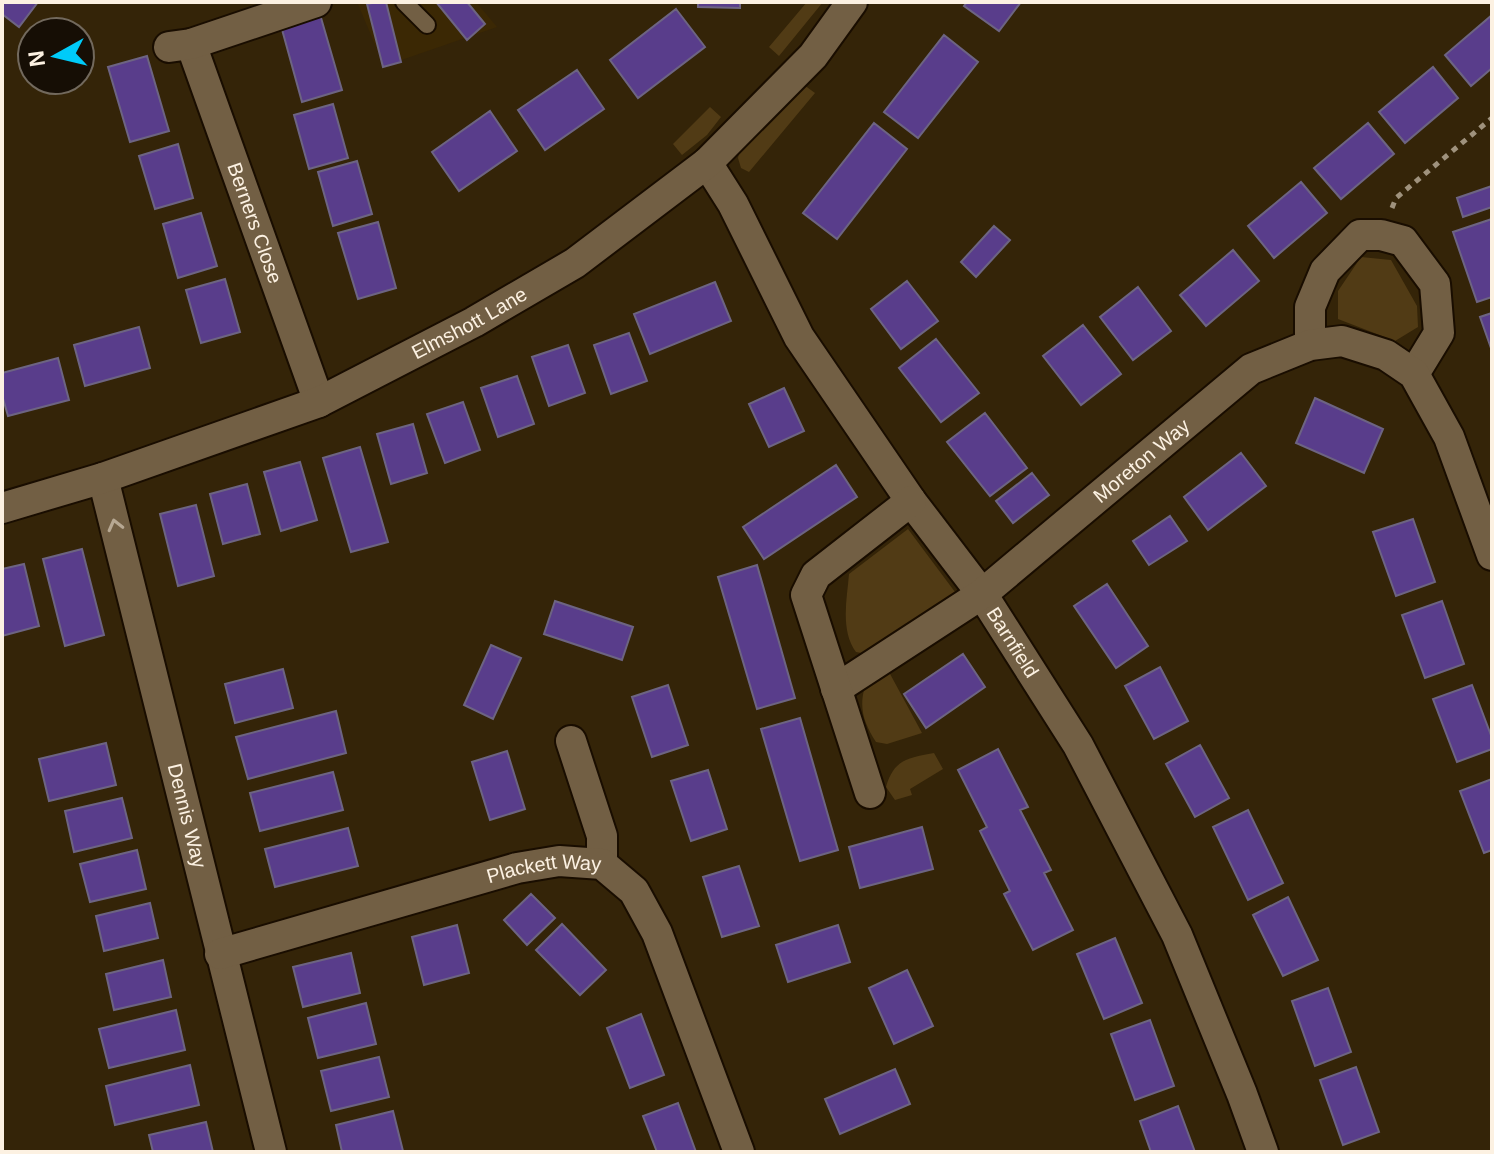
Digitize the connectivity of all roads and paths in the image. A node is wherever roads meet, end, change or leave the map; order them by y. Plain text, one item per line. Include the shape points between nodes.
1 (316, 2) edge
2 (404, 2) edge
3 (852, 2) edge
4 (427, 25) dead end
5 (1492, 118) edge
6 (707, 163) junction
7 (1381, 235) junction
8 (1310, 345) junction
9 (1414, 374) junction
10 (319, 402) junction
11 (103, 478) junction
12 (911, 501) junction
13 (2, 508) edge
14 (1492, 555) edge
15 (982, 594) junction
16 (836, 689) junction
17 (571, 741) dead end
18 (870, 793) dead end
19 (602, 864) junction
20 (220, 954) junction
21 (271, 1152) edge
22 (739, 1152) edge
23 (1263, 1152) edge

1 - 10 street, Berners Close via 180,45
2 - 4 lane
3 - 6 street, Elmshott Lane via 813,56
5 - 7 path via 1396,198
6 - 10 street, Elmshott Lane via 575,263
6 - 12 street, Barnfield via 799,337
7 - 8 street via 1360,235 1325,271 1310,307
7 - 9 street via 1403,241 1435,284 1439,333
8 - 9 street, Moreton Way via 1342,341 1386,355
8 - 15 street, Moreton Way via 1251,369
9 - 14 street, Moreton Way via 1449,437
10 - 11 street, Elmshott Lane
11 - 13 street, Elmshott Lane
20 -> 11 street, Dennis Way
12 - 15 street, Barnfield
12 - 16 street via 816,575 806,595
15 - 16 street, Moreton Way
15 - 23 street, Barnfield via 1078,745 1177,935
16 - 18 street
17 - 19 street via 602,836
19 - 20 street, Plackett Way via 559,861 517,868
19 - 22 street, Plackett Way via 634,891 657,933
20 - 21 street, Dennis Way

